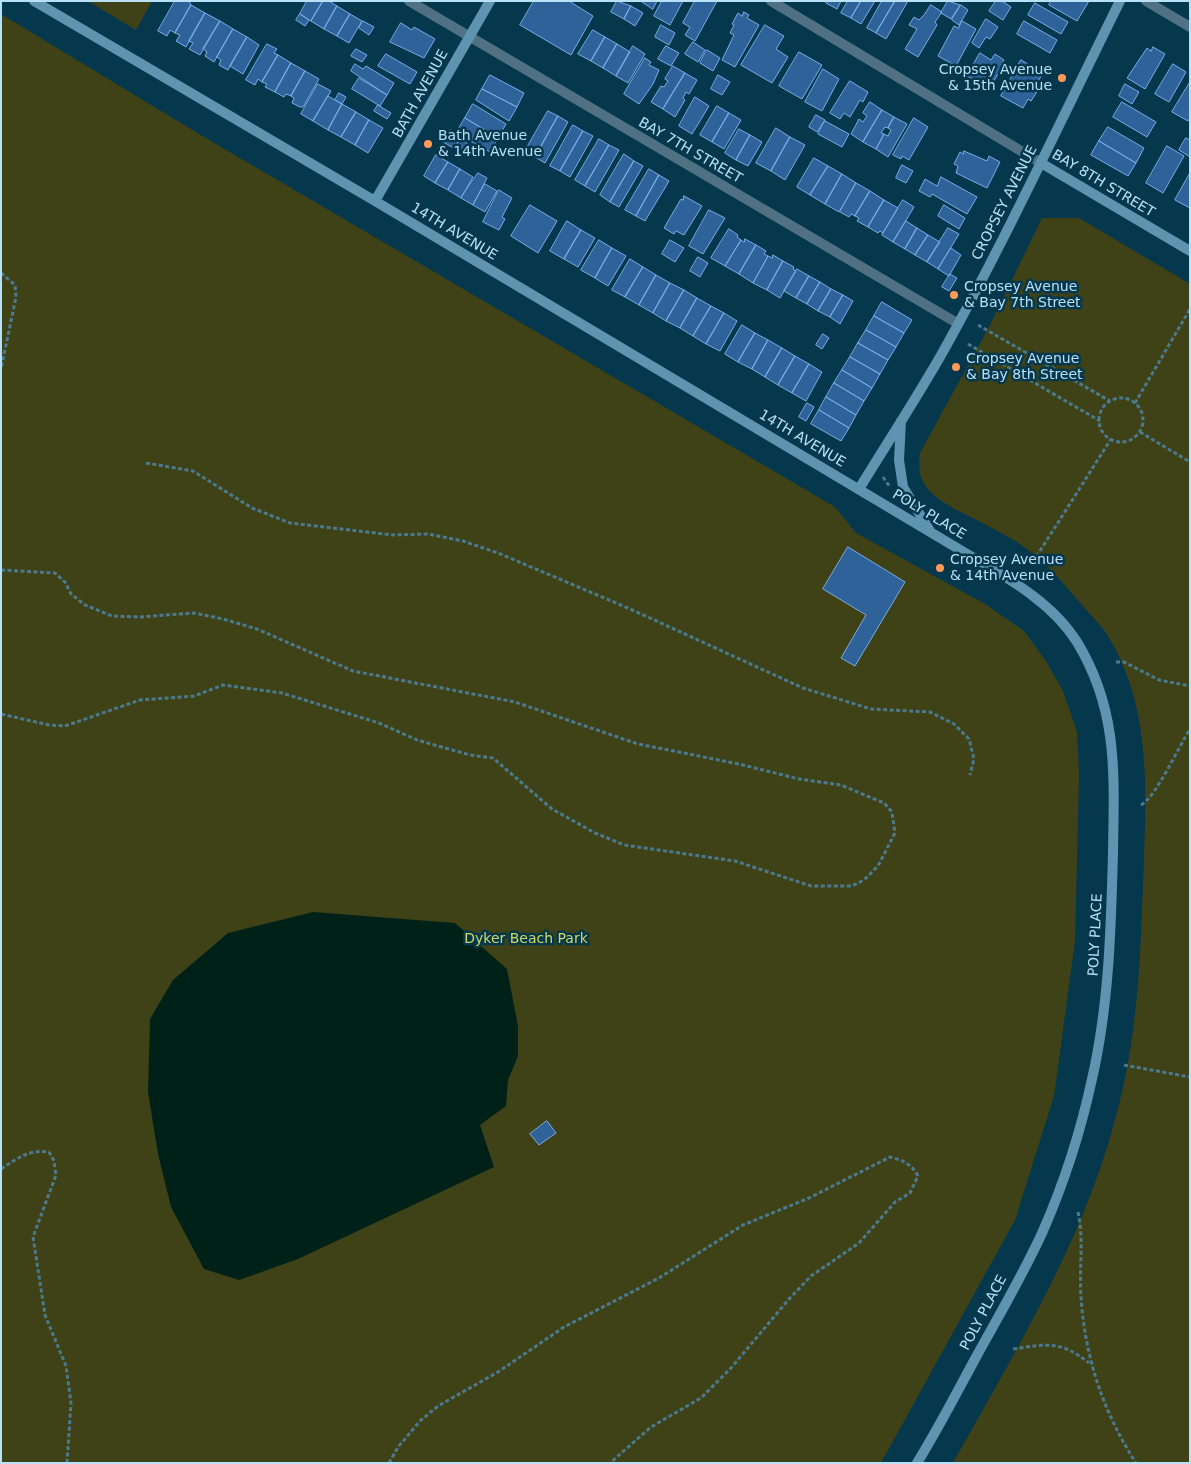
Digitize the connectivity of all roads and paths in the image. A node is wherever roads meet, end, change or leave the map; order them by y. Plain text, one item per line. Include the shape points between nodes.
1 (34, 1) edge
2 (409, 1) edge
3 (490, 1) edge
4 (771, 1) edge
5 (1120, 1) edge
6 (1146, 1) edge
7 (1190, 27) edge
8 (469, 37) junction
9 (1041, 163) junction
10 (375, 201) junction
11 (1190, 251) edge
12 (1, 273) edge
13 (1190, 309) edge
14 (957, 324) junction
15 (978, 325) dead end
16 (968, 344) dead end
17 (1, 369) edge
18 (1110, 401) junction
19 (1135, 403) junction
20 (901, 420) junction
21 (1100, 421) junction
22 (1140, 432) junction
23 (1111, 439) junction
24 (1190, 462) edge
25 (146, 463) dead end
26 (859, 489) junction
27 (931, 533) junction
28 (1033, 562) dead end
29 (1, 570) edge
30 (1116, 662) dead end
31 (1190, 686) edge
32 (1, 714) edge
33 (1190, 729) edge
34 (970, 775) dead end
35 (1141, 805) dead end
36 (1124, 1065) dead end
37 (1190, 1077) edge
38 (1, 1168) edge
39 (1078, 1212) dead end
40 (1013, 1349) dead end
41 (1090, 1363) junction
42 (67, 1463) edge
43 (389, 1463) edge
44 (610, 1463) edge
45 (917, 1463) edge
46 (1136, 1463) edge

1 - 10 main road, 14TH AVENUE
2 - 8 street, BAY 7TH STREET
3 - 8 main road, BATH AVENUE
4 - 9 street, BAY 8TH STREET
5 - 9 main road, CROPSEY AVENUE
6 - 7 street
8 - 10 main road, BATH AVENUE
8 - 14 street, BAY 7TH STREET
9 - 11 main road, BAY 8TH STREET
9 - 14 main road, CROPSEY AVENUE
10 - 26 main road, 14TH AVENUE
12 - 17 path via 15,285 16,297
13 - 19 path
14 - 20 main road, CROPSEY AVENUE
15 - 18 path
16 - 21 path
18 - 19 path via 1122,398
18 - 21 path via 1103,408
19 - 22 path via 1143,419
20 - 26 main road, CROPSEY AVENUE
20 - 27 main road via 899,460 903,487
21 - 23 path via 1101,428
22 - 23 path via 1130,440
22 - 24 path
23 - 28 path
25 - 34 path via 193,471 252,508 290,523 392,535 428,534 463,541 620,604 803,688 871,709 930,712 954,724 970,739 974,759
26 - 27 main road, POLY PLACE
27 - 45 main road, POLY PLACE via 1022,587 1047,607 1072,635 1088,664 1106,712 1114,780 1107,986 1099,1046 1082,1119 1042,1234
29 - 32 path via 55,573 71,594 85,605 112,616 140,618 194,613 223,619 256,629 353,671 515,702 638,744 841,785 884,803 892,812 895,833 878,866 864,880 852,886 811,886 735,861 624,845 552,809 493,758 417,740 379,723 282,693 223,686 194,696 140,700 64,726
30 - 31 path via 1124,662 1159,680
33 - 35 path via 1159,782
36 - 37 path
38 - 42 path via 36,1150 49,1152 54,1161 56,1175 33,1236 45,1315 66,1366 71,1402
39 - 41 path via 1081,1298
40 - 41 path via 1054,1344
41 - 46 path via 1111,1421
43 - 44 path via 420,1420 438,1406 498,1372 564,1327 659,1278 743,1225 809,1198 890,1157 901,1159 914,1168 918,1176 910,1194 888,1208 871,1232 859,1242 811,1276 701,1398 651,1427

